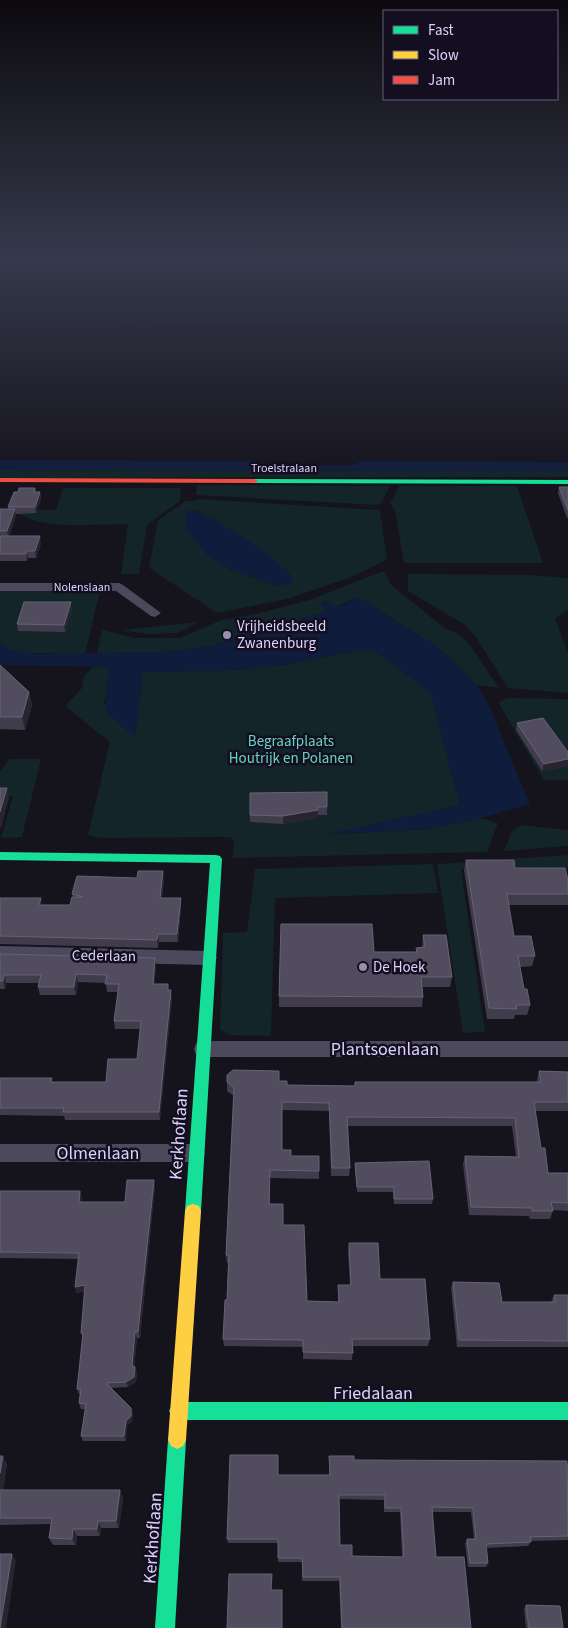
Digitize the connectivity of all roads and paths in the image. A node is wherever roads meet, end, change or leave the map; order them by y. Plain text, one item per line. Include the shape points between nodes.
1 (0, 480) edge
2 (568, 482) edge
3 (0, 587) edge
4 (155, 613) dead end
5 (0, 856) edge
6 (0, 953) edge
7 (208, 958) junction
8 (203, 1049) junction
9 (568, 1049) edge
10 (0, 1153) edge
11 (196, 1153) junction
12 (178, 1411) junction
13 (568, 1411) edge
14 (165, 1628) edge

1 - 2 street, Troelstralaan
3 - 4 street, Nolenslaan via 119,587
5 - 7 street, Kerkhoflaan via 216,859
6 - 7 street, Cederlaan
7 - 8 street, Kerkhoflaan
8 - 9 street, Plantsoenlaan
8 - 11 street, Kerkhoflaan
10 - 11 street, Olmenlaan
11 - 12 street, Kerkhoflaan
12 - 13 street, Friedalaan
12 - 14 street, Kerkhoflaan

